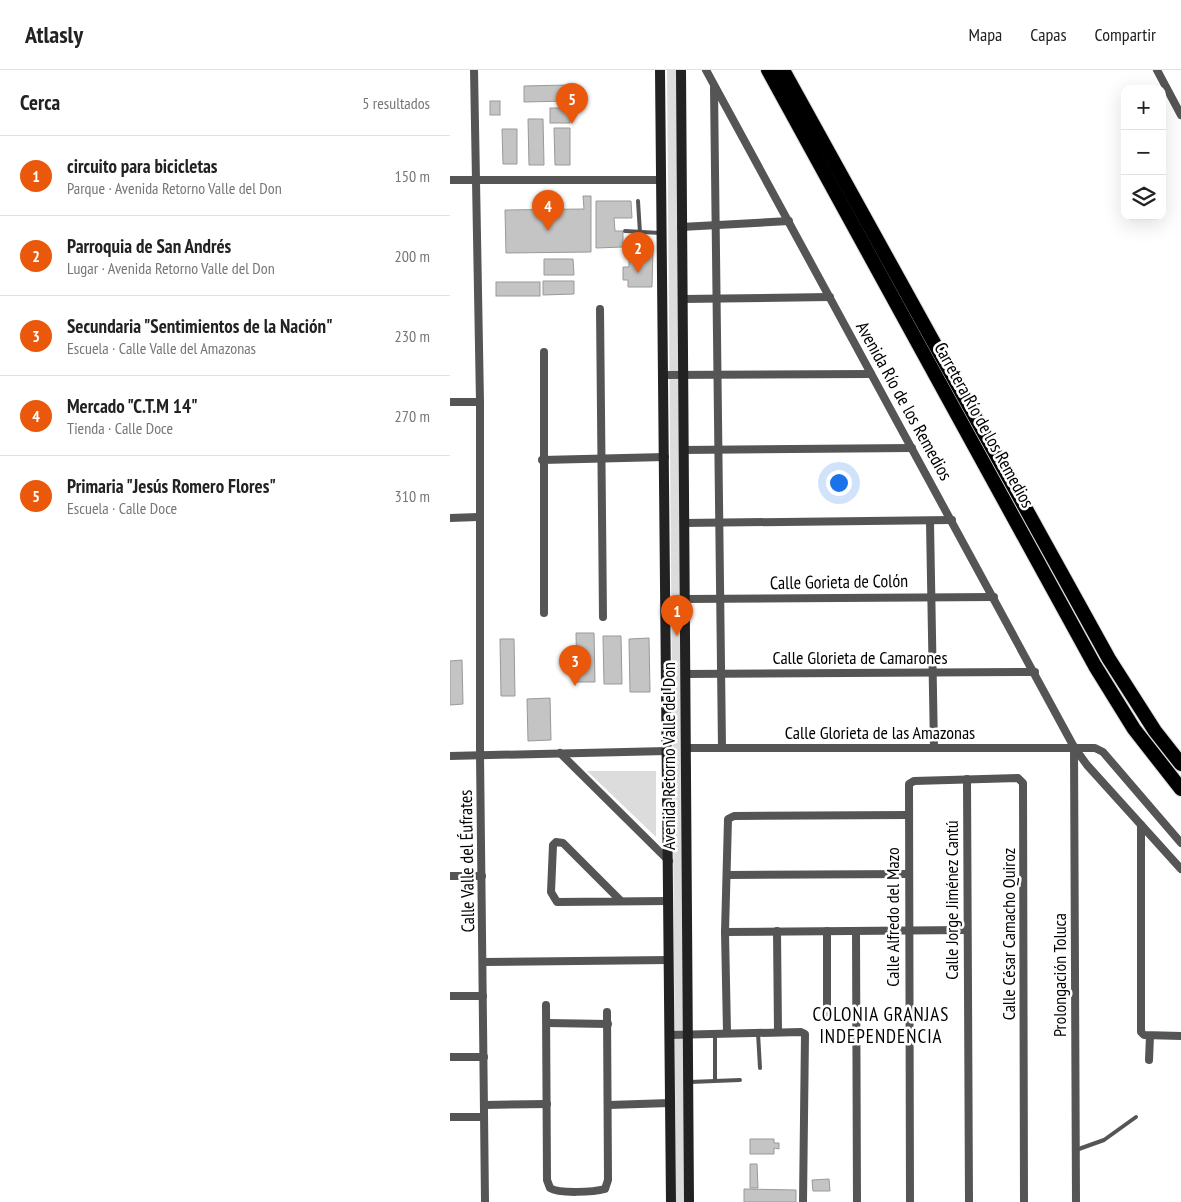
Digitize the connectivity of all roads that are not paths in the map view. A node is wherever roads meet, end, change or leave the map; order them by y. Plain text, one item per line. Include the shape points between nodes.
1 (474, 70) edge
2 (660, 70) edge
3 (681, 70) edge
4 (706, 70) edge
5 (768, 70) edge
6 (783, 70) edge
7 (1157, 70) edge
8 (714, 85) junction
9 (1181, 115) edge
10 (450, 180) edge
11 (476, 180) junction
12 (662, 180) junction
13 (638, 201) dead end
14 (789, 222) junction
15 (716, 225) junction
16 (681, 227) junction
17 (625, 232) dead end
18 (640, 233) junction
19 (662, 233) junction
20 (830, 298) junction
21 (682, 299) junction
22 (718, 300) junction
23 (600, 309) dead end
24 (544, 352) dead end
25 (871, 374) junction
26 (664, 375) junction
27 (682, 375) junction
28 (718, 375) junction
29 (450, 402) edge
30 (480, 402) junction
31 (912, 448) junction
32 (683, 450) junction
33 (719, 451) junction
34 (665, 457) junction
35 (603, 458) junction
36 (542, 460) junction
37 (478, 517) junction
38 (450, 518) edge
39 (952, 520) junction
40 (930, 522) junction
41 (684, 523) junction
42 (720, 524) junction
43 (931, 596) junction
44 (994, 597) junction
45 (684, 599) junction
46 (721, 599) junction
47 (544, 613) dead end
48 (603, 617) dead end
49 (930, 672) junction
50 (1035, 672) junction
51 (722, 673) junction
52 (685, 674) junction
53 (1074, 747) junction
54 (685, 748) junction
55 (722, 748) junction
56 (934, 748) junction
57 (667, 751) junction
58 (560, 753) junction
59 (450, 756) edge
60 (480, 756) junction
61 (1181, 764) edge
62 (967, 779) junction
63 (910, 782) joint
64 (1181, 789) edge
65 (908, 815) junction
66 (1141, 825) junction
67 (1181, 843) edge
68 (669, 861) junction
69 (1181, 869) edge
70 (908, 874) junction
71 (727, 875) junction
72 (450, 876) edge
73 (482, 876) junction
74 (621, 901) junction
75 (668, 901) junction
76 (967, 930) junction
77 (777, 931) junction
78 (827, 931) junction
79 (908, 931) junction
80 (725, 932) junction
81 (856, 932) junction
82 (669, 960) junction
83 (484, 962) junction
84 (450, 996) edge
85 (483, 996) junction
86 (546, 1005) dead end
87 (607, 1012) dead end
88 (827, 1017) dead end
89 (547, 1023) junction
90 (608, 1024) junction
91 (727, 1032) junction
92 (758, 1032) junction
93 (778, 1032) junction
94 (688, 1033) junction
95 (714, 1033) junction
96 (670, 1035) junction
97 (1146, 1035) junction
98 (1181, 1036) edge
99 (451, 1057) edge
100 (484, 1057) junction
101 (1150, 1060) dead end
102 (760, 1068) dead end
103 (740, 1080) dead end
104 (715, 1081) junction
105 (690, 1082) junction
106 (670, 1103) junction
107 (547, 1104) junction
108 (484, 1105) junction
109 (609, 1105) junction
110 (1136, 1116) dead end
111 (450, 1117) edge
112 (484, 1117) junction
113 (1076, 1150) junction
114 (485, 1202) edge
115 (670, 1202) edge
116 (689, 1202) edge
117 (804, 1202) edge
118 (857, 1202) edge
119 (910, 1202) edge
120 (969, 1202) edge
121 (1024, 1202) edge
122 (1076, 1202) edge

1 - 11 street, Calle Valle del Éufrates
2 - 12 street, Avenida Retorno Valle del Don
3 - 16 street, Avenida Retorno Valle del Don
4 - 8 street, Avenida Río de los Remedios
5 - 64 highway, Carretera Río de los Remedios via 1095,666 1134,729
6 - 61 highway, Carretera Río de los Remedios via 1109,659 1155,731
7 - 9 street
8 - 14 street, Avenida Río de los Remedios
8 - 15 street
10 - 11 street
11 - 12 street
11 - 30 street, Calle Valle del Éufrates
12 - 19 street, Avenida Retorno Valle del Don
13 - 18 lane
14 - 15 street
14 - 20 street, Avenida Río de los Remedios
15 - 16 street
15 - 22 street
16 - 21 street, Avenida Retorno Valle del Don
17 - 18 lane
18 - 19 lane
19 - 26 street, Avenida Retorno Valle del Don
20 - 22 street
20 - 25 street, Avenida Río de los Remedios
21 - 22 street
21 - 27 street, Avenida Retorno Valle del Don
22 - 28 street
23 - 35 street
24 - 36 street
25 - 28 street
25 - 31 street, Avenida Río de los Remedios
26 - 27 street
26 - 34 street, Avenida Retorno Valle del Don
27 - 28 street
27 - 32 street, Avenida Retorno Valle del Don
28 - 33 street
29 - 30 street
30 - 37 street, Calle Valle del Éufrates
31 - 33 street
31 - 39 street, Avenida Río de los Remedios
32 - 33 street
32 - 41 street, Avenida Retorno Valle del Don
33 - 42 street
34 - 35 street
34 - 57 street, Avenida Retorno Valle del Don
35 - 36 street
35 - 48 street
36 - 47 street
37 - 38 street
37 - 60 street, Calle Valle del Éufrates
39 - 40 street
39 - 44 street, Avenida Río de los Remedios
40 - 42 street
40 - 43 street
41 - 42 street
41 - 45 street, Avenida Retorno Valle del Don
42 - 46 street
43 - 44 street, Calle Gorieta de Colón
43 - 46 street, Calle Gorieta de Colón
43 - 49 street
44 - 50 street, Avenida Río de los Remedios
45 - 46 street, Calle Gorieta de Colón
45 - 52 street, Avenida Retorno Valle del Don
46 - 51 street
49 - 50 street, Calle Glorieta de Camarones
49 - 51 street, Calle Glorieta de Camarones
49 - 56 street
50 - 53 street, Avenida Río de los Remedios
51 - 52 street, Calle Glorieta de Camarones
51 - 55 street
52 - 54 street, Avenida Retorno Valle del Don
53 - 56 street, Calle Glorieta de las Amazonas
53 - 66 street
53 - 67 street, Calle Glorieta de las Amazonas via 1095,748 1103,752
53 - 113 street, Prolongación Toluca
54 - 55 street, Calle Glorieta de las Amazonas
54 - 94 street, Avenida Retorno Valle del Don
55 - 56 street, Calle Glorieta de las Amazonas
57 - 58 street
57 - 68 street, Avenida Retorno Valle del Don
58 - 60 street
58 - 68 street
59 - 60 street
60 - 73 street, Calle Valle del Éufrates
62 - 63 street, Calle César Camacho Quiroz
62 - 76 street, Calle Jorge Jiménez Cantú
62 - 121 street, Calle César Camacho Quiroz via 1018,778 1023,783
63 - 65 street, Calle Alfredo del Mazo
65 - 70 street, Calle Alfredo del Mazo
65 - 71 street via 731,817 726,824
66 - 69 street
66 - 97 street
68 - 75 street, Avenida Retorno Valle del Don
70 - 71 street
70 - 79 street, Calle Alfredo del Mazo
71 - 80 street
72 - 73 street
73 - 83 street, Calle Valle del Éufrates
74 - 74 street via 560,903 554,900 551,892 553,845 563,843
74 - 75 street
75 - 82 street, Avenida Retorno Valle del Don
76 - 79 street
76 - 120 street, Calle Jorge Jiménez Cantú
77 - 78 street
77 - 80 street
77 - 93 street
78 - 81 street
78 - 88 street
79 - 81 street
79 - 119 street, Calle Alfredo del Mazo
80 - 91 street
81 - 118 street
82 - 83 street
82 - 96 street, Avenida Retorno Valle del Don
83 - 85 street, Calle Valle del Éufrates
84 - 85 street
85 - 100 street, Calle Valle del Éufrates
86 - 89 street
87 - 90 street
89 - 90 street
89 - 107 street
90 - 109 street
91 - 92 street
91 - 95 street
92 - 93 street
92 - 102 lane
93 - 117 street via 803,1032 806,1039
94 - 95 street
94 - 96 street
94 - 105 street, Avenida Retorno Valle del Don
95 - 104 lane
96 - 106 street, Avenida Retorno Valle del Don
97 - 98 street
97 - 101 street
99 - 100 street
100 - 108 street, Calle Valle del Éufrates
103 - 104 lane
104 - 105 lane
105 - 116 street, Avenida Retorno Valle del Don
106 - 109 street
106 - 115 street, Avenida Retorno Valle del Don
107 - 108 street
107 - 109 street via 547,1180 550,1188 557,1191 595,1191 607,1185
108 - 112 street, Calle Valle del Éufrates
110 - 113 lane via 1104,1140
111 - 112 street
112 - 114 street, Calle Valle del Éufrates
113 - 122 street, Prolongación Toluca

